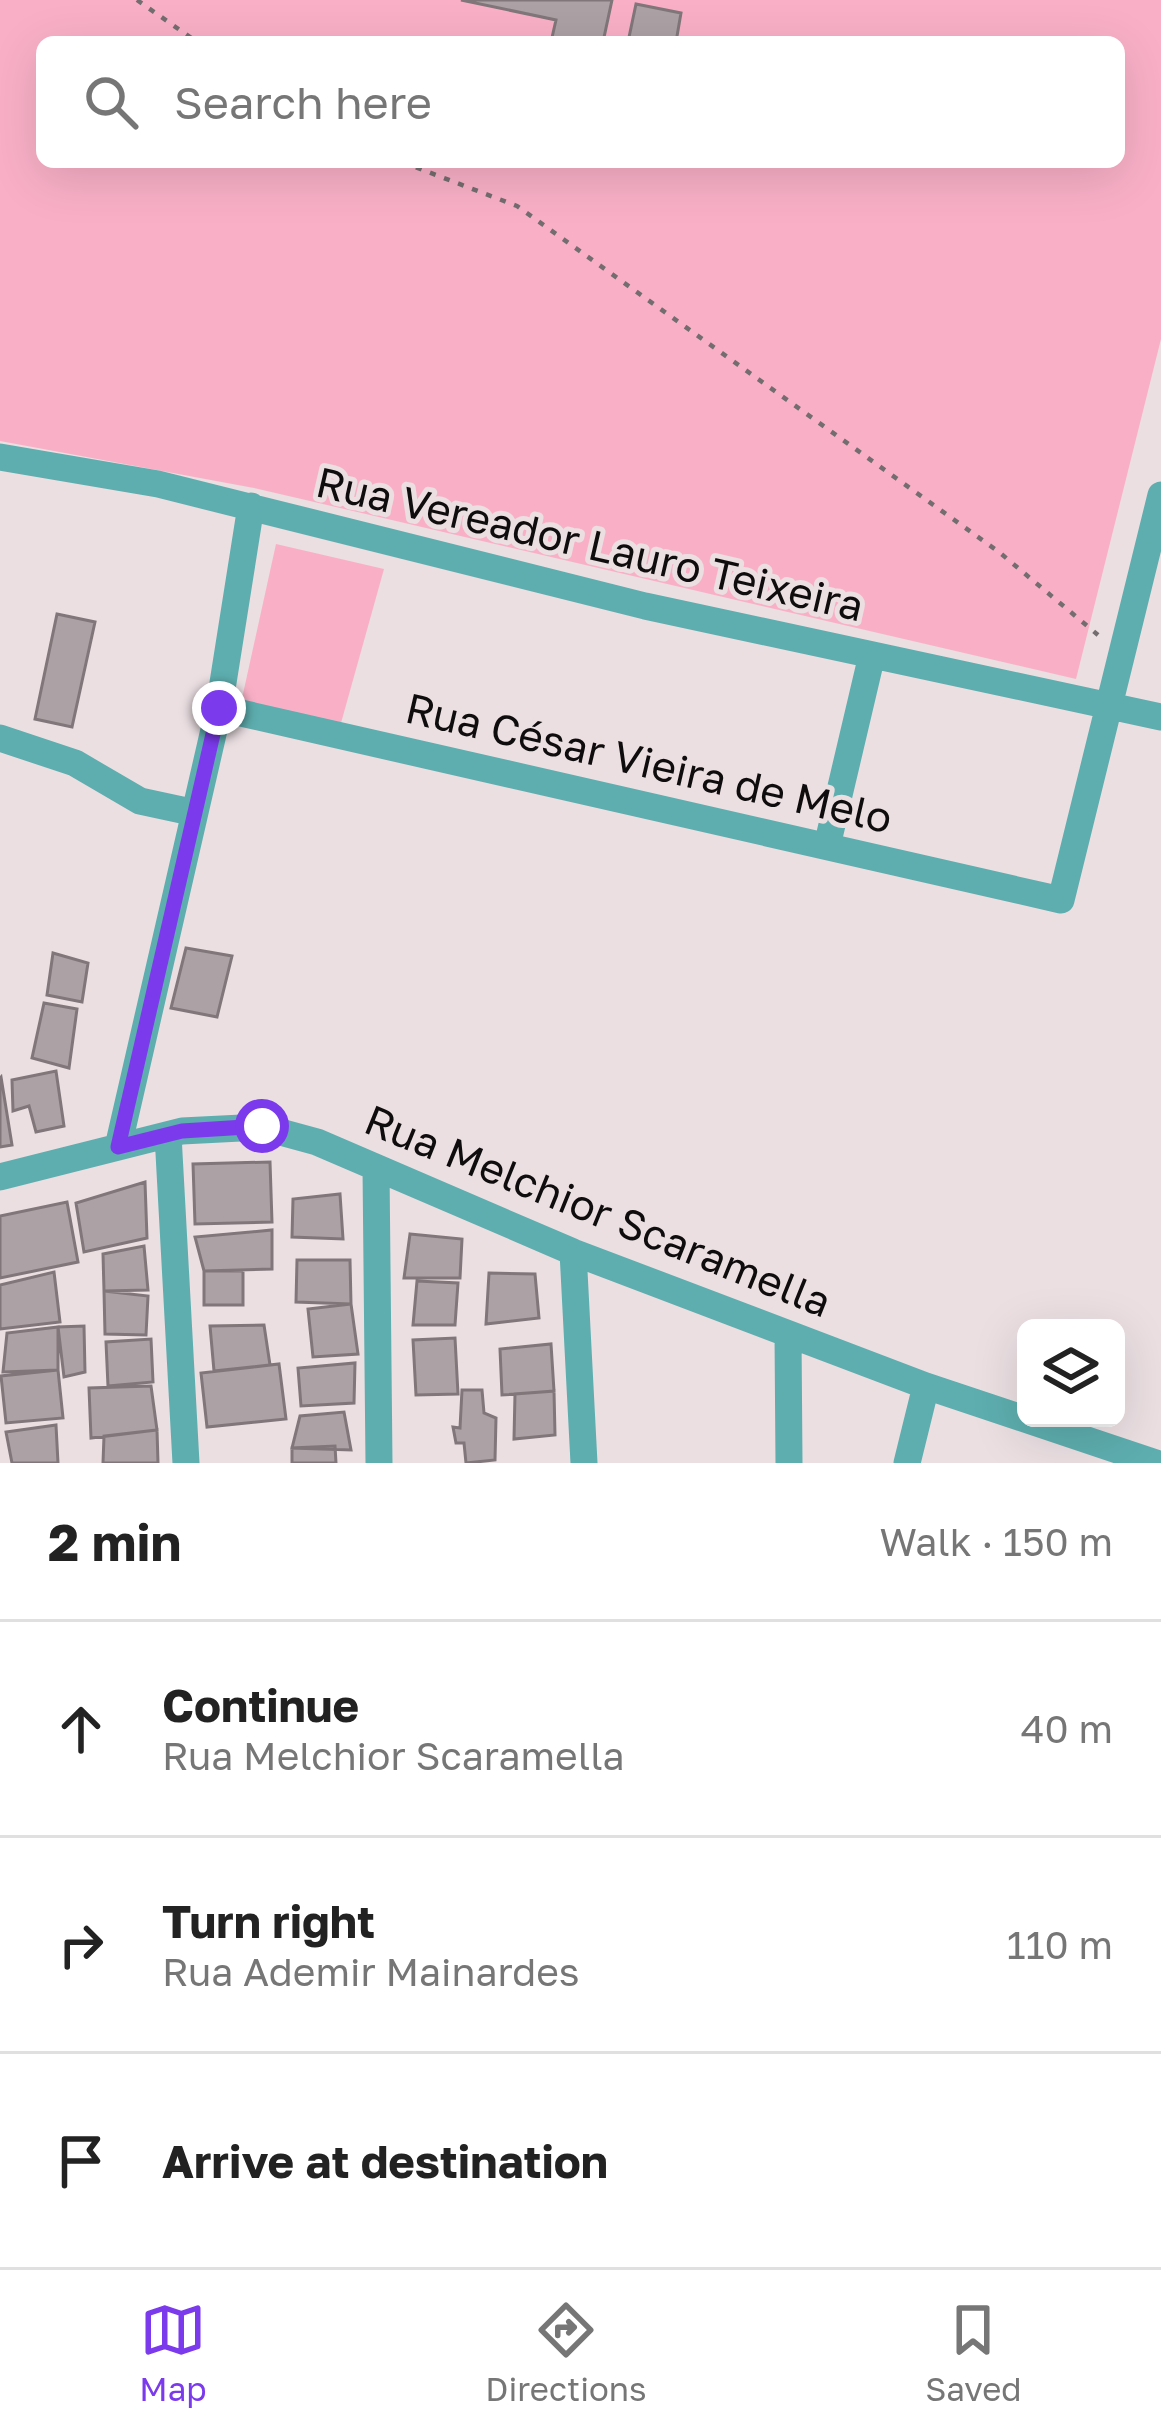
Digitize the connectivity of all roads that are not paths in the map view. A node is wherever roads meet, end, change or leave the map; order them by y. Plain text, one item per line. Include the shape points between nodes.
1 (0, 457) edge
2 (1161, 494) edge
3 (250, 506) junction
4 (872, 655) junction
5 (1106, 705) junction
6 (219, 708) junction
7 (1161, 717) edge
8 (0, 738) edge
9 (191, 812) junction
10 (827, 847) junction
11 (168, 1135) junction
12 (118, 1147) junction
13 (376, 1168) junction
14 (0, 1177) edge
15 (573, 1252) junction
16 (788, 1334) junction
17 (926, 1386) junction
18 (1090, 1452) edge
19 (187, 1463) edge
20 (379, 1463) edge
21 (584, 1463) edge
22 (789, 1463) edge
23 (907, 1463) edge
24 (1156, 1463) edge

1 - 3 street, Rua Vereador Lauro Teixeira
2 - 5 street
3 - 4 street, Rua Vereador Lauro Teixeira via 645,607
3 - 6 street
4 - 5 street, Rua Vereador Lauro Teixeira
4 - 10 street
5 - 7 street, Rua Vereador Lauro Teixeira
5 - 10 street, Rua César Vieira de Melo via 1060,900
6 - 9 street
6 - 10 street, Rua César Vieira de Melo
8 - 9 street via 75,763 140,801
9 - 12 street
11 - 12 street, Rua Melchior Scaramella
11 - 13 street, Rua Melchior Scaramella via 262,1126
11 - 19 street
12 - 14 street, Rua Melchior Scaramella
13 - 15 street, Rua Melchior Scaramella
13 - 20 street
15 - 16 street, Rua Melchior Scaramella
15 - 21 street
16 - 17 street, Rua Melchior Scaramella
16 - 22 street
17 - 18 street, Rua Melchior Scaramella
17 - 23 street
18 - 24 street, Rua Melchior Scaramella

